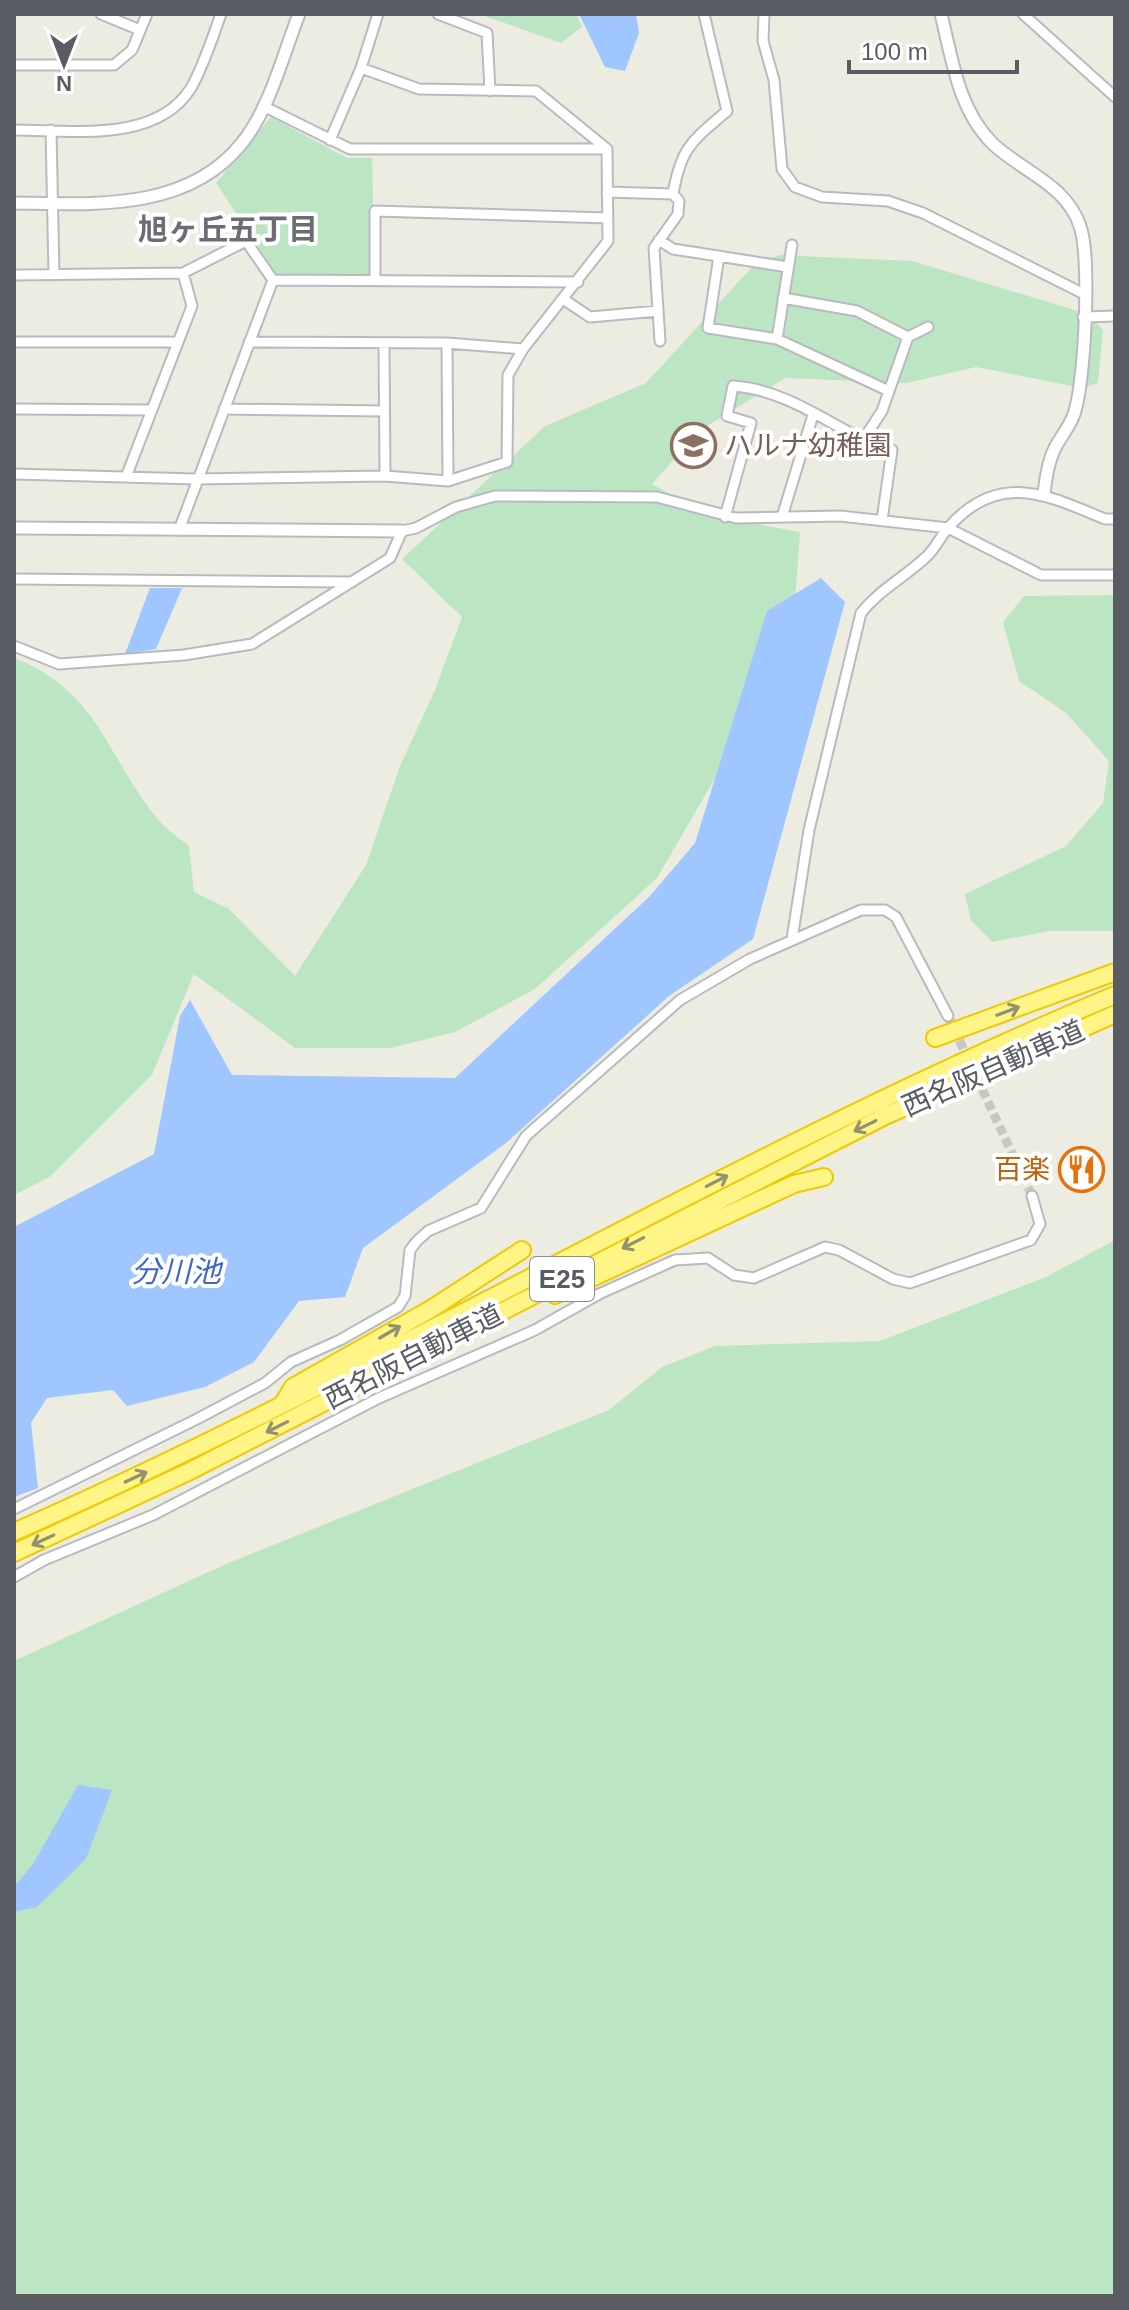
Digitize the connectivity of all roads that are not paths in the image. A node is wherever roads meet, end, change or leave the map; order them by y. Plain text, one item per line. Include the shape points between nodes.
1 (101, 14) edge
2 (147, 14) edge
3 (221, 14) edge
4 (299, 14) edge
5 (378, 14) edge
6 (438, 14) edge
7 (704, 14) edge
8 (764, 14) edge
9 (941, 14) edge
10 (1023, 14) edge
11 (140, 30) junction
12 (14, 65) edge
13 (361, 68) junction
14 (490, 91) junction
15 (1115, 97) edge
16 (263, 106) junction
17 (14, 130) edge
18 (51, 130) junction
19 (330, 140) junction
20 (607, 149) junction
21 (607, 192) junction
22 (673, 194) junction
23 (14, 203) edge
24 (54, 204) junction
25 (608, 218) junction
26 (659, 240) junction
27 (792, 245) dead end
28 (719, 256) junction
29 (788, 267) junction
30 (183, 273) junction
31 (14, 275) edge
32 (54, 275) junction
33 (375, 278) junction
34 (273, 280) junction
35 (578, 282) junction
36 (1084, 294) junction
37 (783, 298) junction
38 (563, 299) junction
39 (658, 311) junction
40 (1115, 316) edge
41 (1083, 317) junction
42 (928, 327) dead end
43 (908, 337) junction
44 (777, 339) junction
45 (660, 341) dead end
46 (14, 342) edge
47 (175, 342) junction
48 (249, 342) junction
49 (447, 343) junction
50 (384, 344) junction
51 (523, 349) junction
52 (889, 391) junction
53 (14, 409) edge
54 (224, 409) junction
55 (149, 410) junction
56 (384, 411) junction
57 (813, 415) junction
58 (892, 450) dead end
59 (14, 474) edge
60 (385, 476) junction
61 (126, 477) junction
62 (196, 479) junction
63 (448, 481) junction
64 (1044, 493) junction
65 (725, 517) junction
66 (782, 517) junction
67 (1115, 519) edge
68 (882, 520) junction
69 (14, 528) edge
70 (948, 528) junction
71 (179, 530) junction
72 (402, 531) junction
73 (1115, 575) edge
74 (14, 579) edge
75 (356, 582) junction
76 (14, 646) edge
77 (792, 939) junction
78 (1115, 972) edge
79 (1115, 995) edge
80 (1115, 1014) edge
81 (948, 1016) tunnel mouth
82 (935, 1038) dead end
83 (824, 1177) dead end
84 (1032, 1196) tunnel mouth
85 (522, 1250) dead end
86 (420, 1353) junction
87 (281, 1406) junction
88 (14, 1509) edge
89 (14, 1532) edge
90 (14, 1553) edge
91 (14, 1577) edge

1 - 11 street
2 - 11 street
3 - 18 street via 190,89 170,109 119,129
4 - 16 street
5 - 13 street
6 - 14 street via 487,33
7 - 22 street via 727,111 679,159
8 - 36 street via 763,41 774,80 782,169 795,187 822,197 888,201 923,213
9 - 36 street via 958,83 980,127 1007,155 1053,188 1080,225
10 - 15 street
11 - 12 street via 132,50 114,65
13 - 14 street via 419,89
13 - 19 street
14 - 20 street via 536,91
16 - 19 street
16 - 24 street via 242,143 193,182 158,197
17 - 18 street
18 - 24 street
19 - 20 street via 350,149
20 - 21 street
21 - 22 street
21 - 25 street
22 - 26 street via 679,201 678,214
23 - 24 street
24 - 32 street
25 - 33 street via 375,211
25 - 35 street via 608,241
26 - 28 street via 673,249
26 - 39 street via 654,248
27 - 29 street
28 - 29 street
28 - 44 street via 708,328
29 - 37 street
30 - 32 street
30 - 34 street via 246,241
30 - 47 street via 192,306
31 - 32 street
33 - 34 street
33 - 35 street
34 - 48 street
35 - 38 street
36 - 41 street
37 - 43 street via 857,311
37 - 44 street
38 - 39 street via 590,317
38 - 51 street
39 - 45 street
40 - 41 street
41 - 64 street via 1078,398 1051,456
42 - 43 street
43 - 52 street
44 - 52 street
46 - 47 street
47 - 55 street
48 - 50 street
48 - 54 street
49 - 50 street
49 - 51 street
49 - 63 street
50 - 56 street
51 - 63 street via 506,382 507,462
52 - 57 street via 863,440
53 - 55 street
54 - 56 street
54 - 62 street
55 - 61 street
56 - 60 street
57 - 65 street via 760,388 733,386 727,416 751,423
57 - 66 street
58 - 68 street
59 - 61 street
60 - 62 street
60 - 63 street
61 - 62 street
62 - 71 street
64 - 67 street
64 - 70 street via 997,497
65 - 66 street
65 - 72 street via 669,498 515,494 475,500
66 - 68 street
68 - 70 street
69 - 71 street
70 - 73 street via 1041,575
70 - 77 street via 924,560 871,601 855,629 809,830
71 - 72 street
72 - 75 street via 390,558
74 - 75 street
75 - 76 street via 252,644 59,664
77 - 81 street via 861,910 885,910 896,917
77 - 88 street via 680,1000 543,1119 514,1153 481,1208 428,1231 410,1250 405,1296 398,1307 291,1362 265,1383 197,1419
82 -> 78 highway
87 -> 79 highway, 西名阪自動車道 / E25 via 803,1138
80 -> 86 highway, 西名阪自動車道 / E25 via 885,1116
83 - 86 highway via 794,1184 434,1355
84 - 91 street via 1040,1224 1031,1240 910,1283 825,1247 754,1278 734,1275 708,1258 661,1265 535,1330 379,1398 153,1515
87 -> 85 highway via 293,1387
86 -> 90 highway, 西名阪自動車道 / E25 via 201,1466
89 -> 87 highway, 西名阪自動車道 / E25

